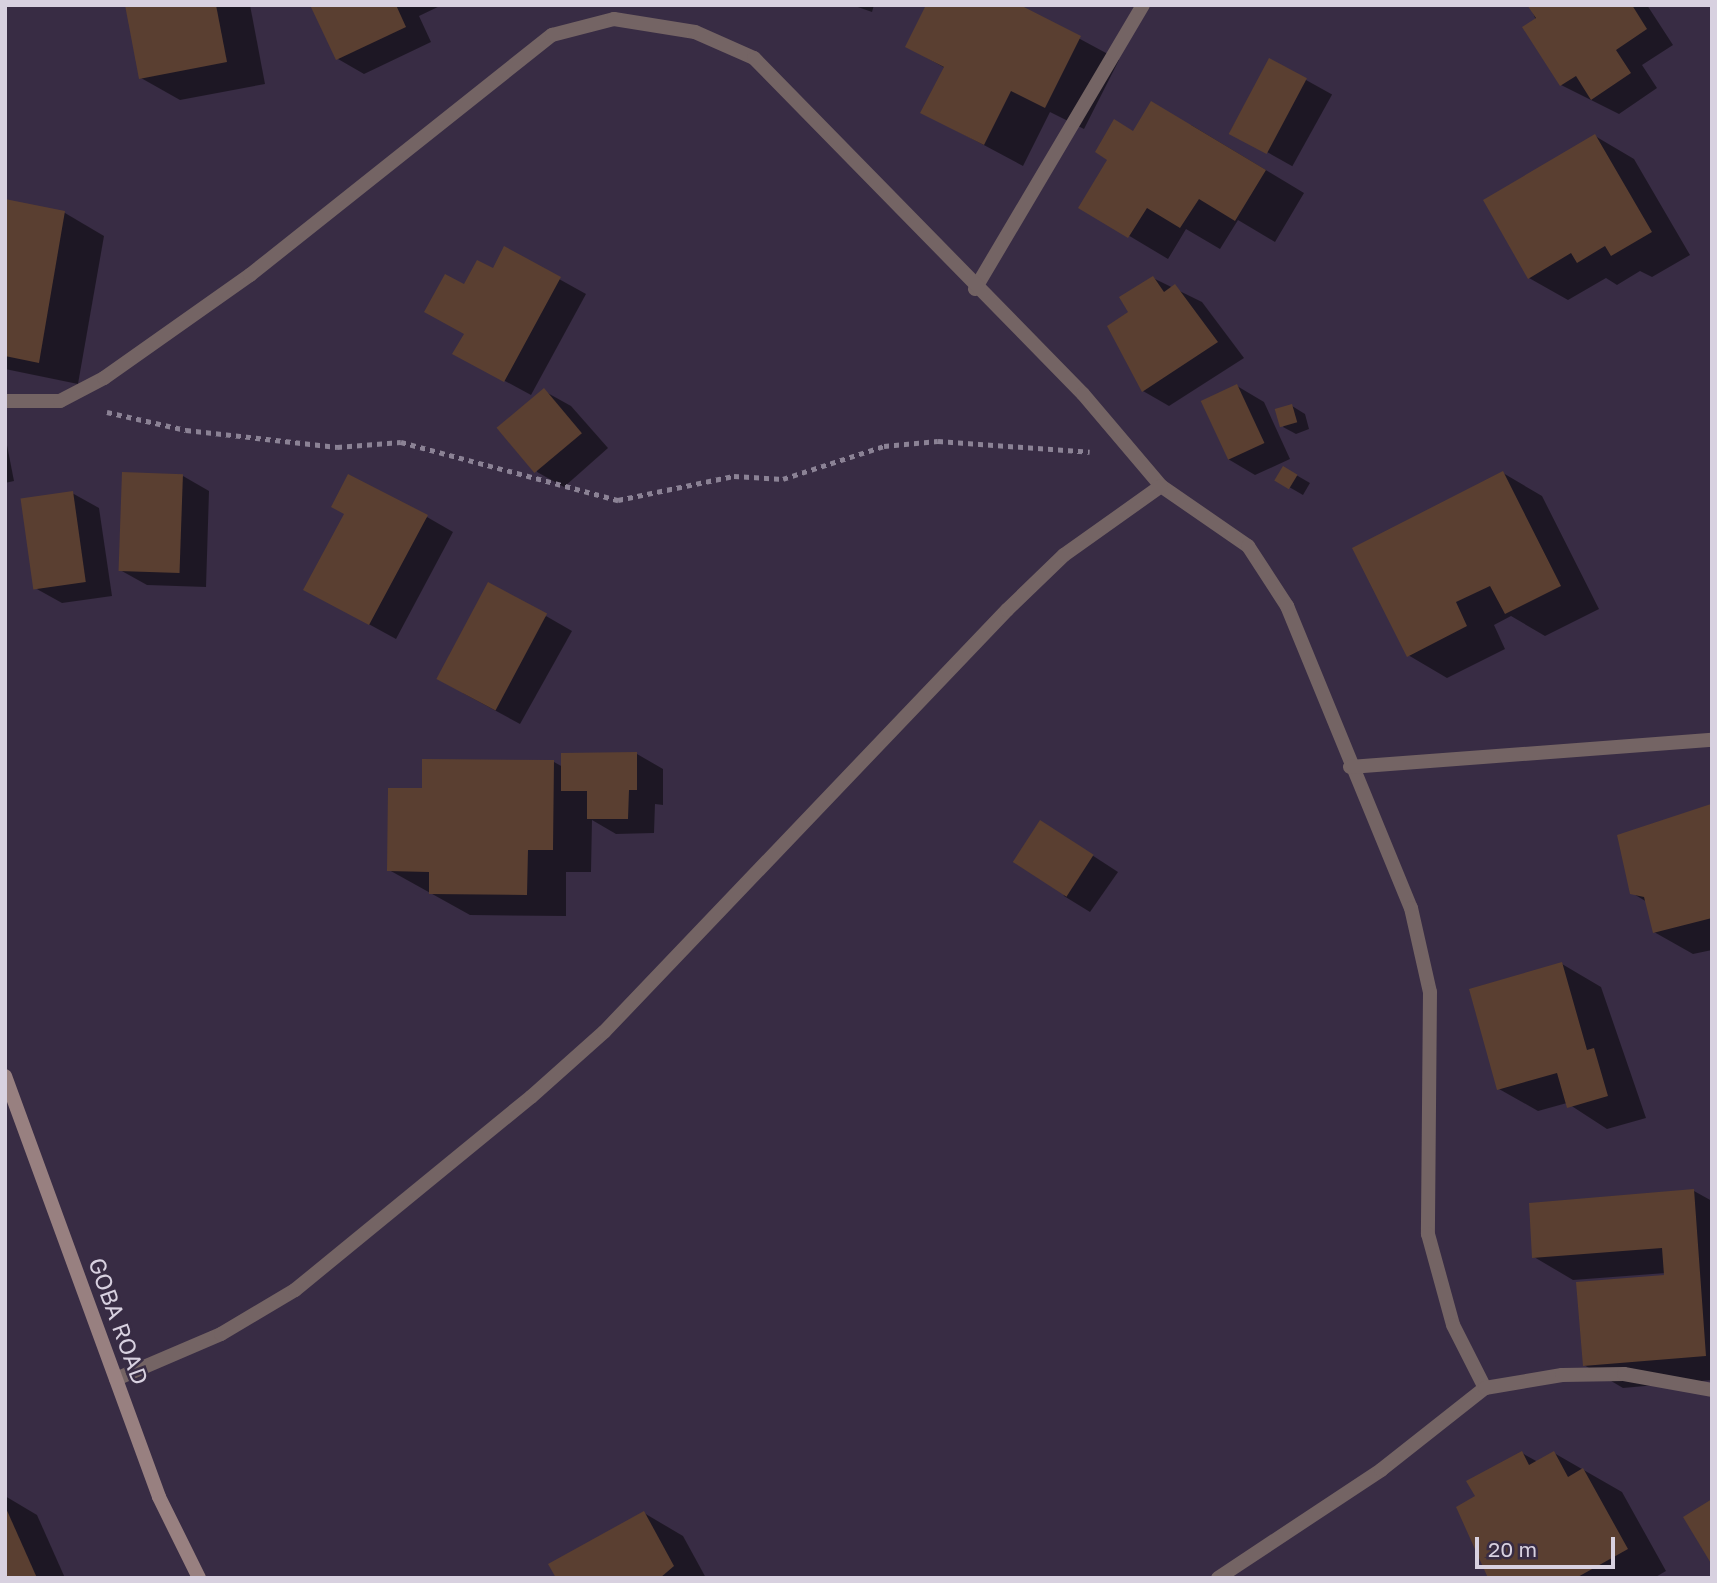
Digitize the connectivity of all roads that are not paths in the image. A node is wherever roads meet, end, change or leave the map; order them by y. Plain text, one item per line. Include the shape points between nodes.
1 (1143, 5) edge
2 (975, 289) junction
3 (5, 401) edge
4 (1161, 486) junction
5 (1712, 740) edge
6 (1350, 767) junction
7 (5, 1076) edge
8 (116, 1379) junction
9 (1485, 1388) junction
10 (1712, 1390) edge
11 (199, 1578) edge
12 (1218, 1578) edge

1 - 2 street
2 - 3 street via 754,58 695,32 614,19 552,35 250,275 104,378 60,401
2 - 4 street via 1083,394
4 - 6 street via 1248,546 1287,606
4 - 8 street via 1064,555 1007,610 604,1032 531,1097 295,1290 220,1334
5 - 6 street
6 - 9 street via 1411,908 1430,992 1428,1234 1453,1325
7 - 8 main road, GOBA ROAD
8 - 11 main road, GOBA ROAD via 159,1497
9 - 10 street via 1562,1375 1624,1374
9 - 12 street via 1381,1470

